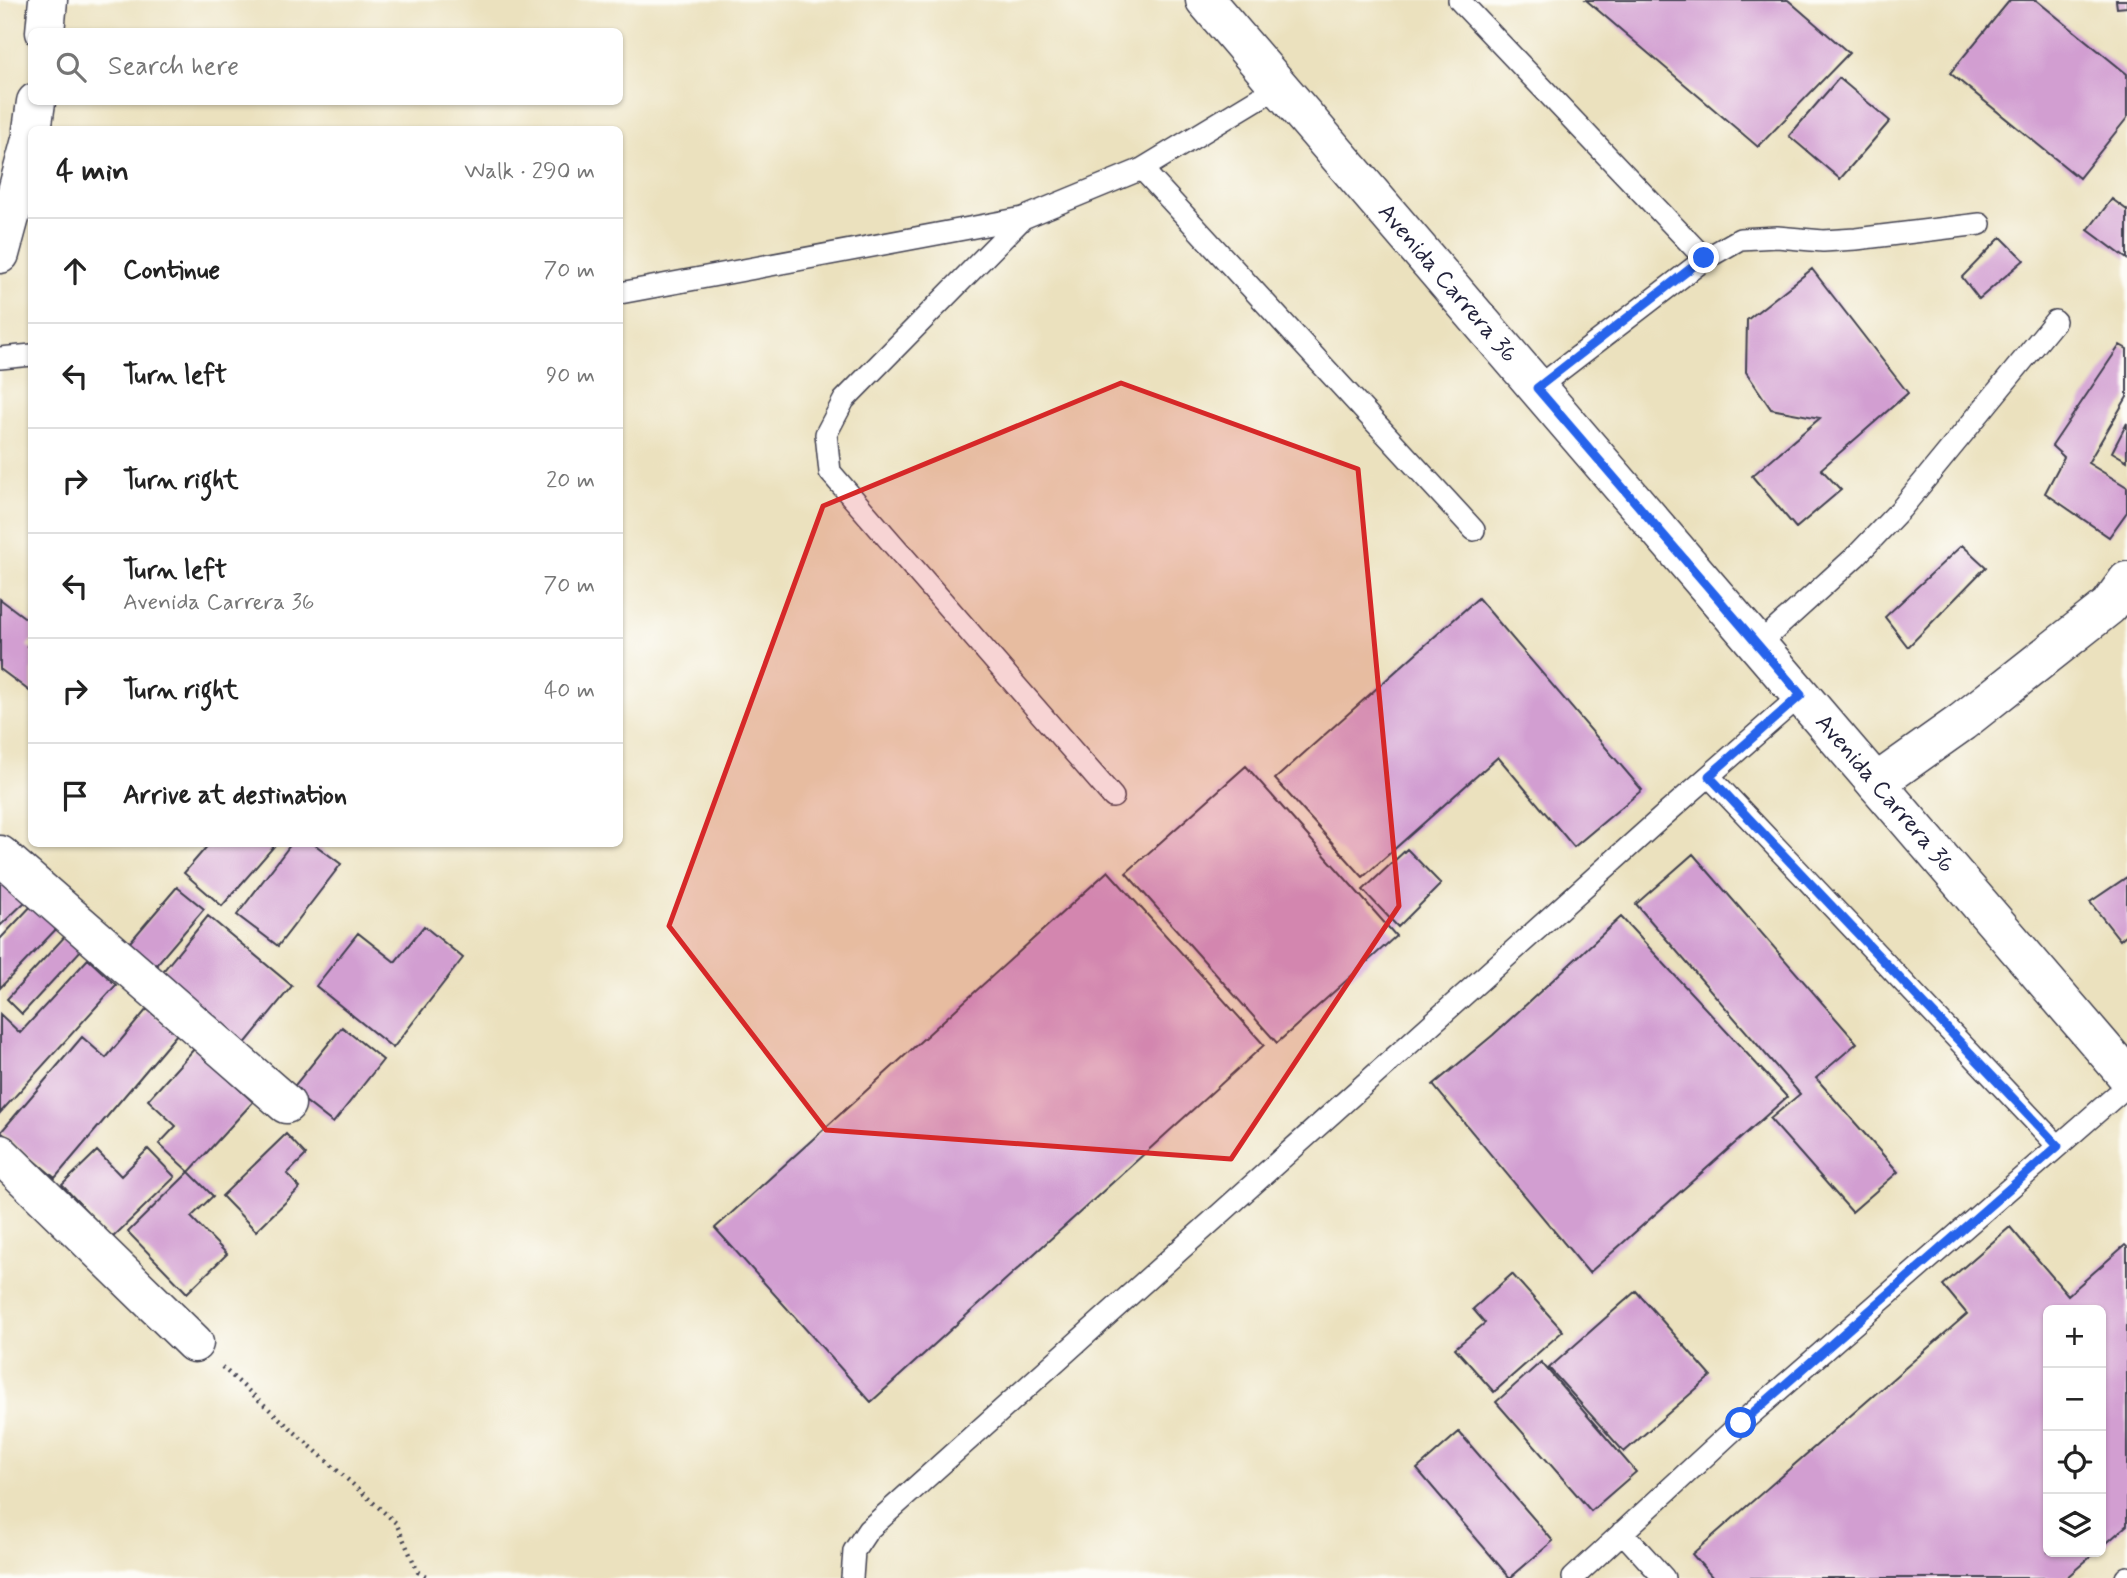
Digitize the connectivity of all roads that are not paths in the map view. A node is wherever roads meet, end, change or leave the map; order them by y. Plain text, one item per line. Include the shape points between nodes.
1 (48, 0) edge
2 (1205, 0) edge
3 (1459, 0) edge
4 (44, 28) edge
5 (1279, 86) junction
6 (36, 105) edge
7 (33, 126) edge
8 (28, 151) edge
9 (1142, 169) junction
10 (1023, 218) junction
11 (1980, 224) dead end
12 (0, 254) edge
13 (1704, 258) junction
14 (623, 292) edge
15 (2055, 321) dead end
16 (28, 355) edge
17 (0, 358) edge
18 (1537, 388) junction
19 (1474, 530) dead end
20 (2127, 581) edge
21 (1758, 645) junction
22 (1801, 695) junction
23 (1709, 776) junction
24 (1876, 783) junction
25 (1113, 797) dead end
26 (0, 855) edge
27 (2127, 1076) edge
28 (2127, 1086) edge
29 (286, 1104) dead end
30 (2058, 1146) junction
31 (0, 1154) edge
32 (194, 1343) road end
33 (1622, 1532) junction
34 (852, 1578) edge
35 (1573, 1578) edge
36 (1664, 1578) edge

1 - 4 main road
2 - 5 main road, Avenida Carrera 36
3 - 13 lane
5 - 9 lane
5 - 18 main road, Avenida Carrera 36
6 - 7 main road
8 - 12 main road
9 - 10 lane
9 - 19 lane
10 - 14 lane
10 - 25 lane via 844,400 826,434 830,472
11 - 13 lane via 1856,239 1740,239
13 - 18 lane
15 - 21 lane via 1901,509
16 - 17 lane
18 - 21 main road, Avenida Carrera 36
20 - 24 main road via 2109,606
21 - 22 main road, Avenida Carrera 36
22 - 23 lane
22 - 24 main road, Avenida Carrera 36
23 - 30 lane
23 - 34 lane via 868,1530 855,1551
24 - 27 main road, Avenida Carrera 36
26 - 29 main road
28 - 30 lane
30 - 33 lane
31 - 32 main road
33 - 35 lane
33 - 36 lane

